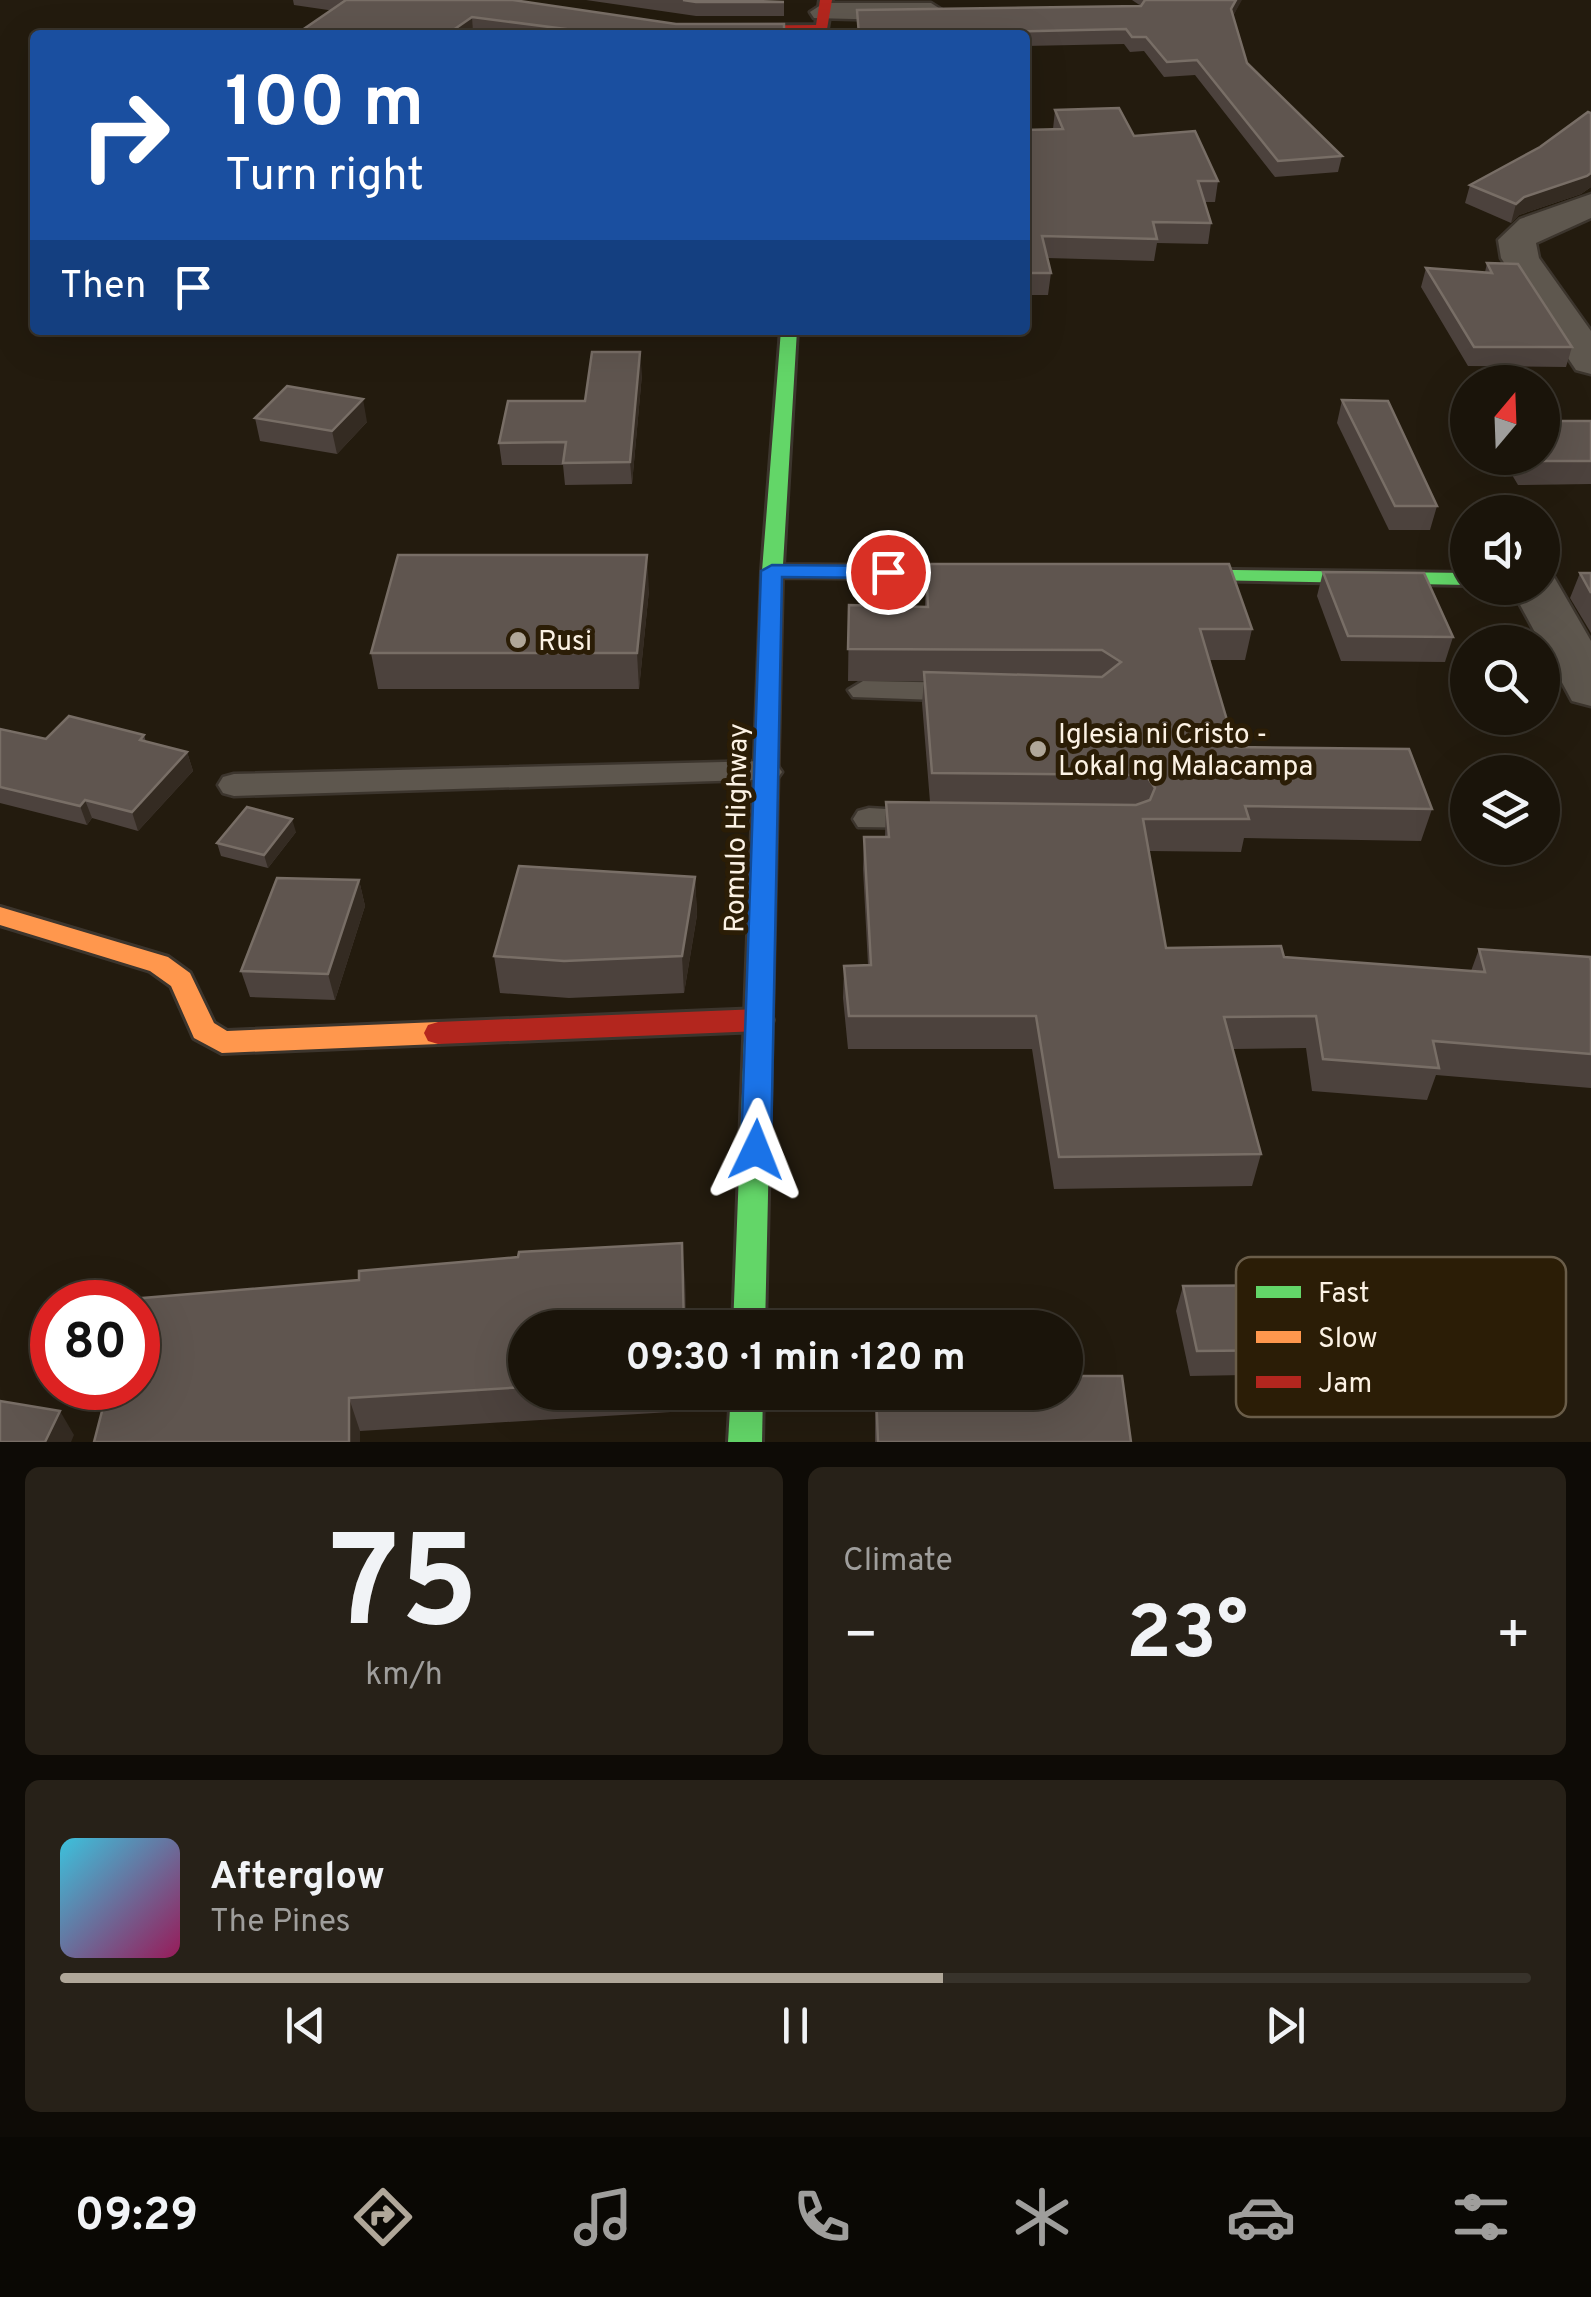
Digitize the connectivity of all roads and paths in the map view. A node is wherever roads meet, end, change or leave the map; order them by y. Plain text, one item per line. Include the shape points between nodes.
1 (958, 12) edge
2 (822, 19) edge
3 (684, 28) edge
4 (1591, 206) edge
5 (788, 335) edge
6 (1591, 361) edge
7 (772, 571) junction
8 (1030, 574) edge
9 (1130, 575) edge
10 (1450, 579) edge
11 (1591, 579) edge
12 (1560, 580) edge
13 (1545, 605) edge
14 (1591, 689) edge
15 (863, 690) dead end
16 (999, 693) edge
17 (766, 772) junction
18 (234, 785) dead end
19 (869, 819) dead end
20 (962, 820) edge
21 (0, 916) edge
22 (760, 1020) junction
23 (750, 1310) edge
24 (746, 1410) edge
25 (745, 1442) edge

1 - 2 street
2 - 3 main road
4 - 6 street via 1533,227 1517,240 1520,258
5 - 7 main road, Romulo Highway
7 - 8 main road
7 - 17 main road, Romulo Highway
9 - 10 main road
11 - 12 street
13 - 14 street
15 - 16 lane
17 - 18 lane
17 - 22 main road, Romulo Highway
19 - 20 lane
21 - 22 main road via 158,964 181,980 204,1030 222,1042
22 - 23 main road, Romulo Highway
24 - 25 main road

